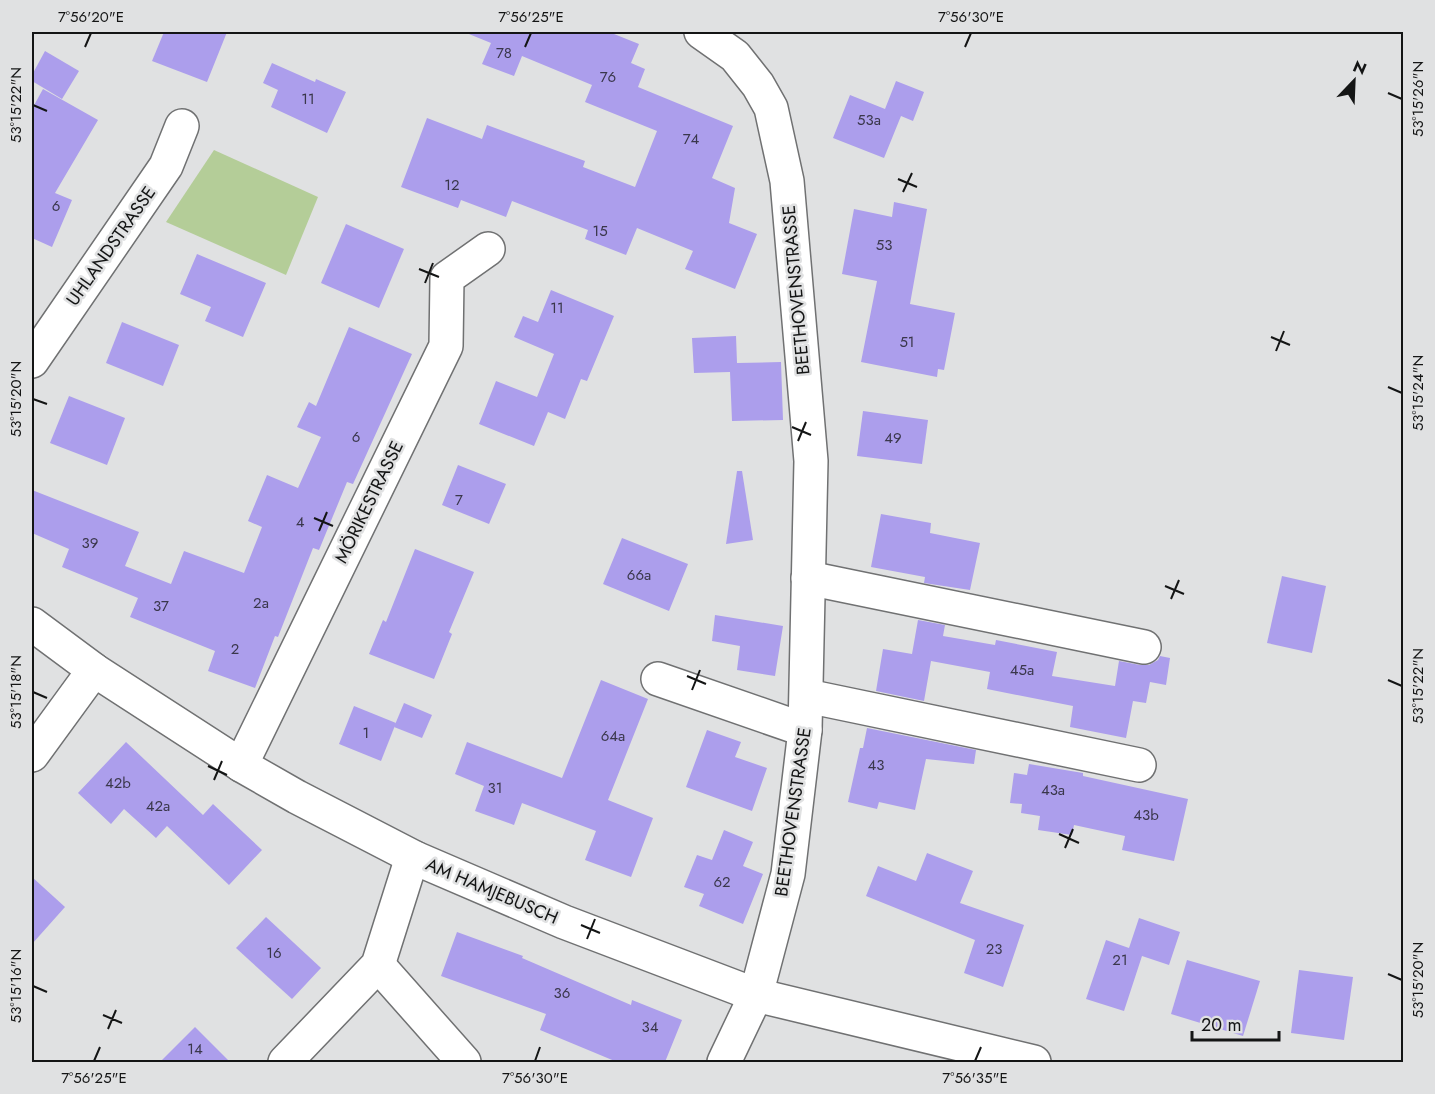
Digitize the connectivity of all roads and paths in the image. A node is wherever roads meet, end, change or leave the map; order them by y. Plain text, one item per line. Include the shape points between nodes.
1 (701, 32) edge
2 (182, 126) dead end
3 (488, 249) dead end
4 (32, 361) edge
5 (808, 578) junction
6 (32, 624) edge
7 (1144, 647) dead end
8 (94, 670) junction
9 (658, 679) dead end
10 (807, 696) junction
11 (806, 730) junction
12 (32, 756) edge
13 (241, 765) junction
14 (1139, 765) dead end
15 (416, 858) junction
16 (378, 965) junction
17 (756, 995) junction
18 (285, 1062) edge
19 (464, 1062) edge
20 (724, 1062) edge
21 (1034, 1062) edge

1 - 5 street, BEETHOVENSTRASSE via 735,56 758,85 771,108 787,181 811,461
2 - 4 street, UHLANDSTRASSE via 166,166
3 - 13 street, MÖRIKESTRASSE via 447,278 446,346
5 - 7 street
5 - 10 street, BEETHOVENSTRASSE
6 - 8 street, AM HAMJEBUSCH
8 - 12 street
8 - 13 street, AM HAMJEBUSCH
9 - 11 street
10 - 11 street, BEETHOVENSTRASSE
10 - 14 street
11 - 17 street, BEETHOVENSTRASSE via 788,874
13 - 15 street, AM HAMJEBUSCH
15 - 16 street via 408,870
15 - 17 street, AM HAMJEBUSCH via 564,922
16 - 18 street
16 - 19 street
17 - 20 street, BEETHOVENSTRASSE
17 - 21 street, AM HAMJEBUSCH

